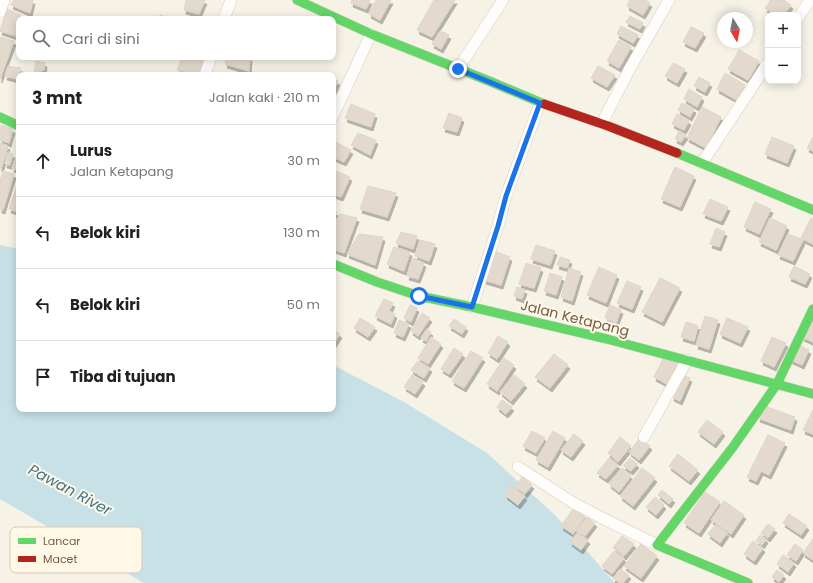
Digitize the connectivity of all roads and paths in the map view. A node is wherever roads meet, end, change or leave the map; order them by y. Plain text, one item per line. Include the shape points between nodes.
1 (4, 0) edge
2 (231, 0) edge
3 (297, 0) edge
4 (503, 0) edge
5 (669, 0) edge
6 (810, 0) edge
7 (0, 12) edge
8 (801, 14) edge
9 (225, 16) edge
10 (332, 16) edge
11 (336, 18) edge
12 (371, 34) junction
13 (210, 60) edge
14 (765, 68) edge
15 (458, 69) junction
16 (206, 72) edge
17 (540, 103) junction
18 (336, 110) edge
19 (0, 117) edge
20 (602, 123) junction
21 (16, 125) edge
22 (702, 163) junction
23 (813, 210) edge
24 (336, 265) edge
25 (472, 307) junction
26 (813, 309) edge
27 (687, 360) junction
28 (777, 384) junction
29 (813, 394) edge
30 (644, 437) dead end
31 (518, 467) dead end
32 (657, 545) junction
33 (743, 582) edge

1 - 7 street
2 - 9 street
3 - 10 street
4 - 15 street
5 - 20 street
6 - 8 street
11 - 12 street
12 - 15 street
12 - 18 street
13 - 16 street
14 - 22 street
15 - 17 street
17 - 20 street
17 - 25 street via 506,196
19 - 21 street
20 - 22 street
22 - 23 street
24 - 25 street, Jalan Ketapang via 419,296
25 - 27 street, Jalan Ketapang
26 - 28 street
27 - 28 street, Jalan Ketapang
27 - 30 street
28 - 29 street, Jalan Ketapang
28 - 32 street
31 - 32 street via 572,502
32 - 33 street

